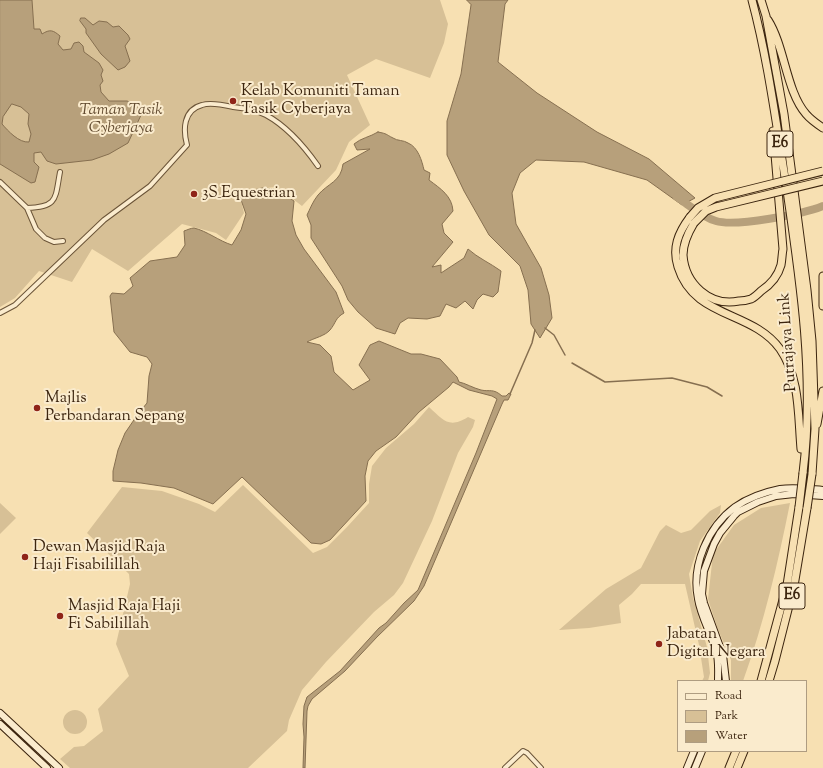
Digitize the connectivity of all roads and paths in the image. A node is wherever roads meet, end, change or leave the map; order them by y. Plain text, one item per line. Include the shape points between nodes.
1 (752, 0) edge
2 (761, 0) edge
3 (766, 16) junction
4 (773, 98) junction
5 (823, 128) edge
6 (318, 166) dead end
7 (823, 171) edge
8 (60, 172) dead end
9 (823, 181) edge
10 (0, 182) edge
11 (27, 208) junction
12 (692, 220) junction
13 (63, 242) dead end
14 (823, 276) edge
15 (804, 290) junction
16 (823, 306) edge
17 (2, 312) edge
18 (823, 391) edge
19 (815, 429) junction
20 (804, 460) junction
21 (823, 490) edge
22 (823, 496) edge
23 (718, 680) edge
24 (726, 680) edge
25 (761, 680) edge
26 (768, 680) edge
27 (0, 713) edge
28 (0, 724) edge
29 (694, 752) edge
30 (702, 752) edge
31 (736, 752) edge
32 (744, 752) edge
33 (47, 768) edge
34 (59, 768) edge
35 (505, 768) edge
36 (541, 768) edge
37 (687, 768) edge
38 (695, 768) edge
39 (729, 768) edge
40 (737, 768) edge

1 - 4 highway, Putrajaya Link / E6
2 - 3 highway, Putrajaya Link / E6
3 - 5 highway via 774,29 799,102 806,114
3 - 15 highway, Putrajaya Link / E6, bridge via 784,114
4 - 12 highway, bridge via 771,108 783,249 781,266 768,287 751,299 722,302 696,286 687,271 683,254
4 - 15 highway, Putrajaya Link / E6, bridge
6 - 17 street via 293,134 261,113 244,108 203,104 188,115 184,126 187,145 150,186 104,220 15,305
7 - 12 highway, bridge via 715,198 698,208
8 - 11 street via 54,201 41,208
9 - 12 highway, bridge via 716,207
10 - 11 street
11 - 13 street via 36,229 44,238
12 - 20 highway via 683,226 676,245 675,254 681,275 691,292 699,299 755,328 779,348 797,389 801,453
14 - 16 highway
15 - 19 highway, Putrajaya Link / E6 via 812,341
15 - 20 highway, Putrajaya Link / E6 via 808,387
18 - 19 highway via 819,420
19 - 26 highway, Putrajaya Link / E6, bridge via 812,474 794,586
20 - 25 highway, Putrajaya Link / E6, bridge via 787,585
21 - 23 main road via 793,488 774,490 754,497 736,506 725,516 705,544 698,567 697,598 716,652
22 - 24 main road via 783,495 758,502 738,512 720,532 704,571 702,594 723,655
27 - 34 main road
28 - 33 main road
29 - 37 main road
30 - 38 main road
31 - 39 highway
32 - 40 highway
35 - 36 street via 523,751

